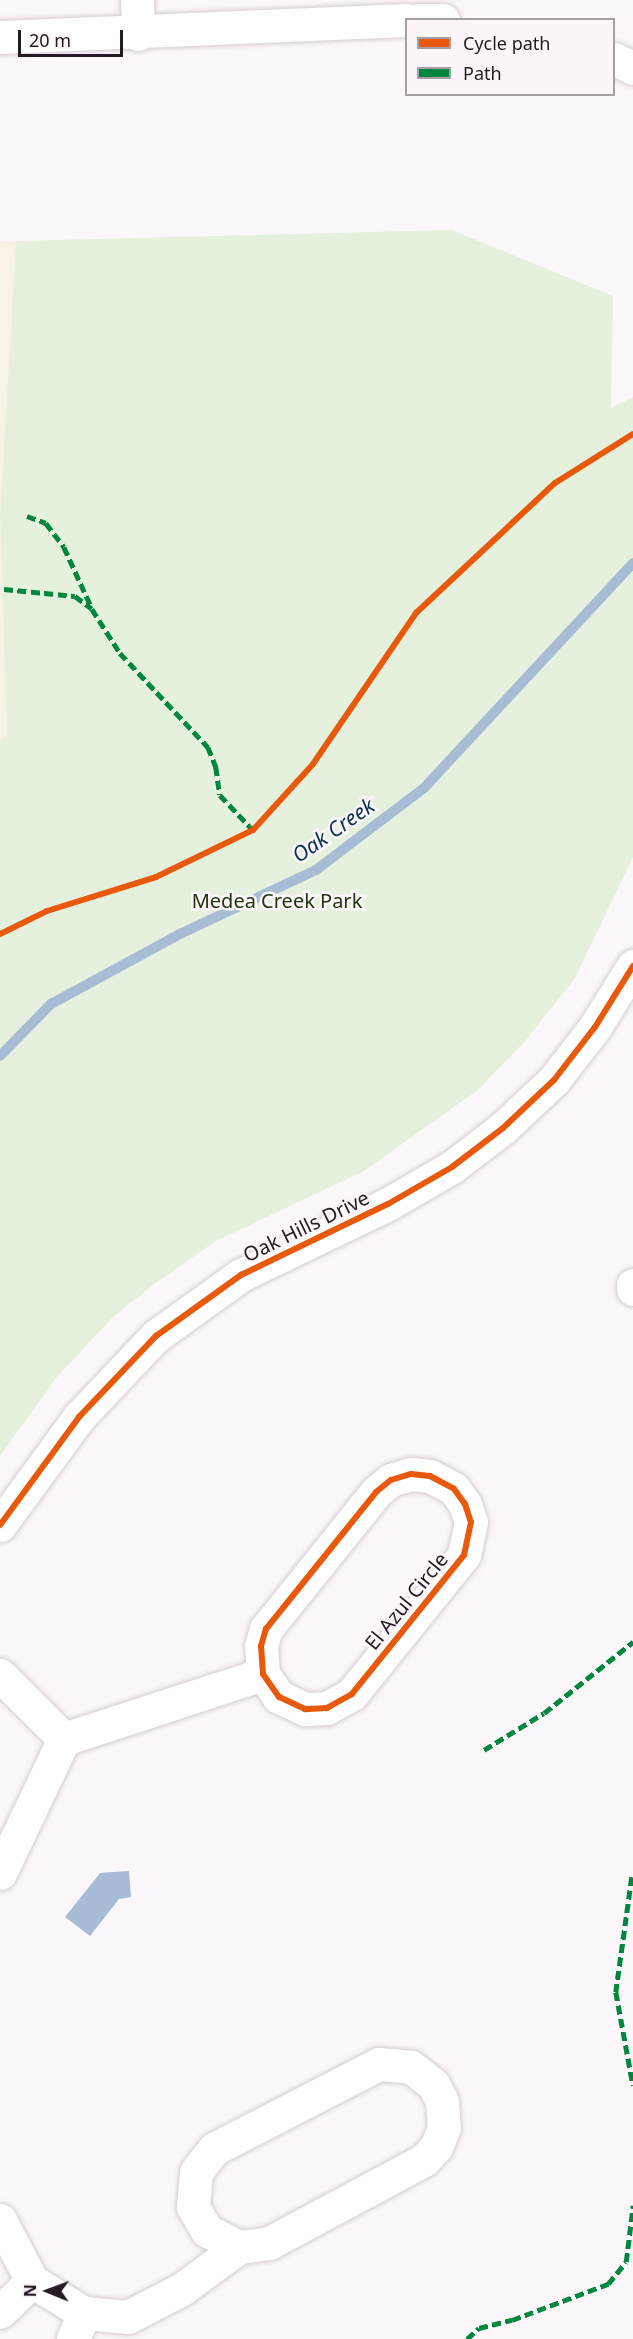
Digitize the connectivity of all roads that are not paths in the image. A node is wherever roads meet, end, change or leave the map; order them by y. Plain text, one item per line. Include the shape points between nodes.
1 (137, 0) edge
2 (405, 20) edge
3 (138, 34) junction
4 (0, 38) edge
5 (615, 59) edge
6 (633, 68) edge
7 (633, 966) edge
8 (0, 1525) edge
9 (262, 1674) junction
10 (0, 1675) edge
11 (64, 1739) junction
12 (0, 1874) edge
13 (0, 2220) edge
14 (239, 2247) junction
15 (32, 2281) junction
16 (0, 2312) edge
17 (78, 2326) edge

1 - 3 street
2 - 3 street
3 - 4 street
5 - 6 street
7 - 8 street, Oak Hills Drive via 595,1027 554,1080 503,1128 452,1167 388,1204 241,1275 156,1336 79,1417
9 - 9 street, El Azul Circle via 279,1697 304,1709 327,1708 352,1695 464,1555 471,1522 454,1489 430,1476 411,1474 391,1480 376,1492 266,1629 261,1646
9 - 11 street
10 - 11 street
11 - 12 street
13 - 15 street
14 - 14 street via 269,2242 424,2160 436,2147 444,2128 442,2101 433,2084 411,2067 380,2064 214,2149 195,2172 193,2207 207,2231
14 - 17 street via 182,2289 128,2317
15 - 16 street
15 - 17 street

